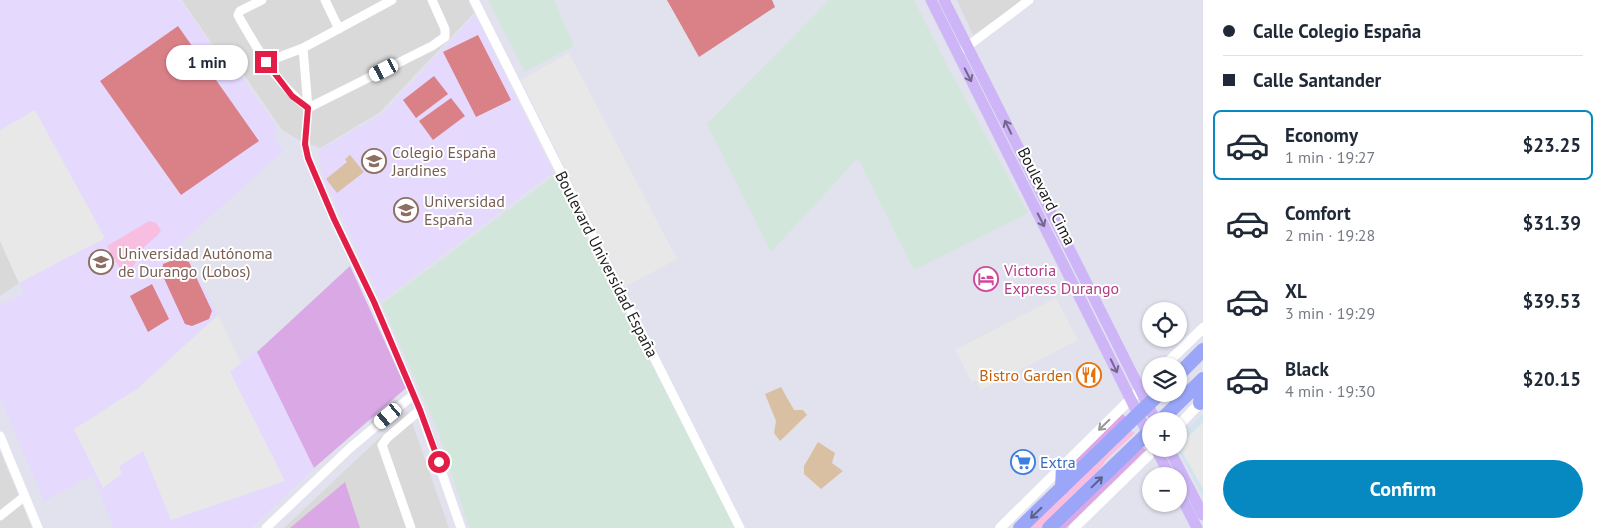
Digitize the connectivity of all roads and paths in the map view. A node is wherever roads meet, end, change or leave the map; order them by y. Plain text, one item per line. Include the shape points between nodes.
1 (262, 0) edge
2 (325, 0) edge
3 (392, 0) edge
4 (432, 0) edge
5 (474, 0) edge
6 (1029, 0) edge
7 (938, 2) edge
8 (339, 29) junction
9 (968, 46) junction
10 (303, 48) junction
11 (958, 54) junction
12 (266, 62) junction
13 (308, 108) junction
14 (1203, 328) edge
15 (1203, 350) edge
16 (1173, 357) edge
17 (1187, 366) edge
18 (1203, 379) edge
19 (1140, 390) junction
20 (413, 395) junction
21 (1130, 400) junction
22 (1149, 402) edge
23 (1202, 402) edge
24 (1142, 409) junction
25 (420, 410) junction
26 (1143, 412) edge
27 (1146, 412) edge
28 (1169, 412) edge
29 (1187, 417) edge
30 (0, 436) edge
31 (1142, 442) edge
32 (1147, 457) edge
33 (1173, 457) edge
34 (1063, 466) junction
35 (1062, 488) junction
36 (25, 496) junction
37 (1187, 508) edge
38 (1203, 515) edge
39 (0, 516) edge
40 (38, 528) edge
41 (266, 528) edge
42 (411, 528) edge
43 (461, 528) edge
44 (740, 528) edge
45 (1000, 528) edge
46 (1020, 528) edge
47 (1049, 528) edge
48 (1074, 528) edge
49 (1197, 528) edge

1 - 12 street via 238,15
2 - 8 street
3 - 8 street
4 - 13 street via 446,37
5 - 44 street, Boulevard Universidad España
6 - 9 street
7 - 9 main road, Boulevard Cima
7 - 11 main road, Boulevard Cima
8 - 10 street
9 - 11 street
19 -> 9 main road, Boulevard Cima
10 - 12 street
10 - 13 street
11 -> 21 main road, Boulevard Cima
12 - 13 street via 292,96
13 - 20 street via 305,144 308,158
14 - 16 street
15 - 17 main road
18 - 23 main road
18 - 28 main road
19 - 21 street
19 - 24 main road, Boulevard Cima
20 - 25 street
20 - 41 street via 350,448
21 - 24 main road, Boulevard Cima
21 -> 34 street
22 - 24 main road
23 - 29 street
24 - 26 main road, Boulevard Cima
24 - 27 main road, Boulevard Cima
24 - 35 main road
25 - 42 street via 382,445
25 - 43 street
30 - 36 street
47 -> 31 main road
32 - 48 street
33 - 38 main road
34 - 35 main road
34 - 45 street
35 -> 46 main road
36 - 39 street
36 - 40 street
37 - 49 main road

